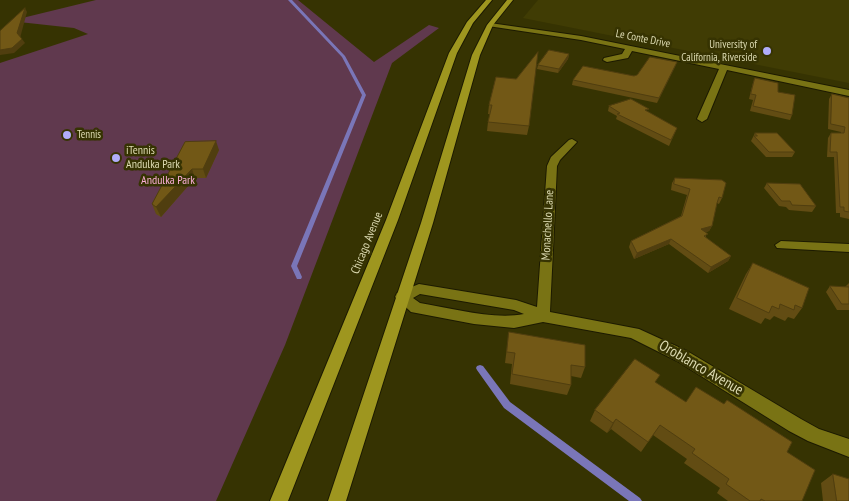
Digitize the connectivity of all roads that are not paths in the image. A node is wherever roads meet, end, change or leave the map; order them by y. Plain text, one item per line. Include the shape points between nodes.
1 (490, 0) edge
2 (497, 0) edge
3 (510, 0) edge
4 (482, 24) junction
5 (463, 34) junction
6 (630, 48) junction
7 (607, 60) dead end
8 (724, 67) junction
9 (849, 93) edge
10 (702, 119) dead end
11 (572, 142) dead end
12 (781, 245) dead end
13 (849, 248) edge
14 (402, 297) junction
15 (543, 316) junction
16 (849, 448) edge
17 (279, 501) edge
18 (337, 501) edge

1 - 5 main road, Chicago Avenue
2 - 4 main road
3 - 4 main road
4 - 5 main road
4 - 6 street, Le Conte Drive
4 - 14 main road via 427,223
5 - 17 main road, Chicago Avenue
6 - 7 street via 624,56
6 - 8 street, Le Conte Drive
8 - 9 street, Le Conte Drive
8 - 10 street
11 - 15 street, Monachello Lane via 552,166
12 - 13 street
14 - 15 street, Oroblanco Avenue via 420,289 516,306
14 - 15 street, Oroblanco Avenue via 416,308 474,318 514,322
14 - 18 main road
15 - 16 street, Oroblanco Avenue via 611,327 655,341 795,425

